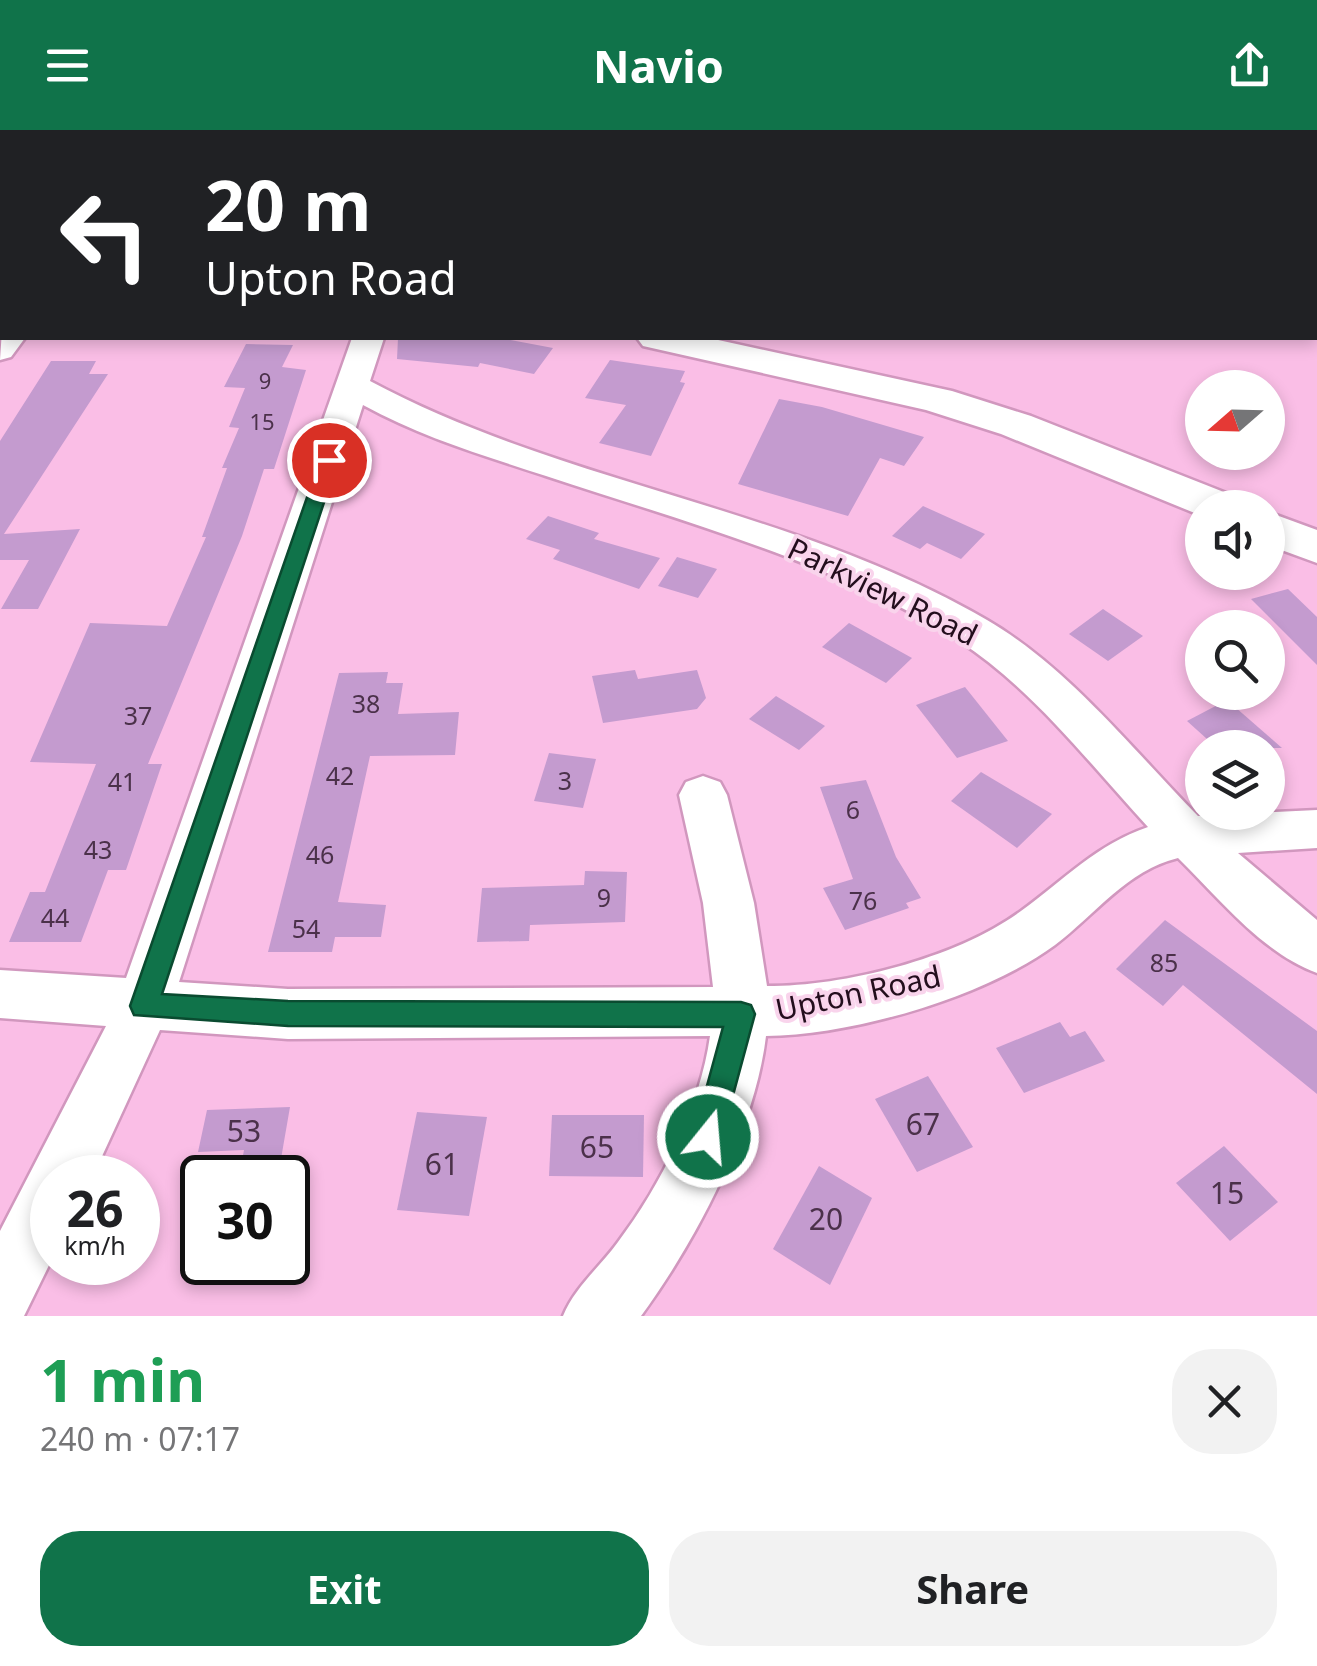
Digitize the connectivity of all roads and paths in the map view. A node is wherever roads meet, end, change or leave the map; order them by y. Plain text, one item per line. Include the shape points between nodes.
1 (367, 340) edge
2 (678, 340) edge
3 (354, 386) junction
4 (1185, 493) edge
5 (1285, 534) edge
6 (1317, 548) edge
7 (703, 796) dead end
8 (1317, 830) edge
9 (1188, 838) junction
10 (1317, 950) edge
11 (0, 994) edge
12 (144, 1006) junction
13 (741, 1014) junction
14 (72, 1155) edge
15 (30, 1238) edge
16 (0, 1296) edge
17 (595, 1316) edge

1 - 3 street
2 - 4 main road via 953,405
3 - 9 street, Parkview Road via 426,426 757,532 974,631 1031,674
3 - 12 street
5 - 6 main road
7 - 13 street
8 - 9 street, Upton Road
9 - 10 street, Parkview Road
9 - 13 street, Upton Road via 1134,852 1020,941 960,969 840,1002
11 - 12 street, Upton Road
12 - 13 street, Upton Road via 288,1014
12 - 14 street
13 - 17 street via 698,1162 637,1270
15 - 16 street

